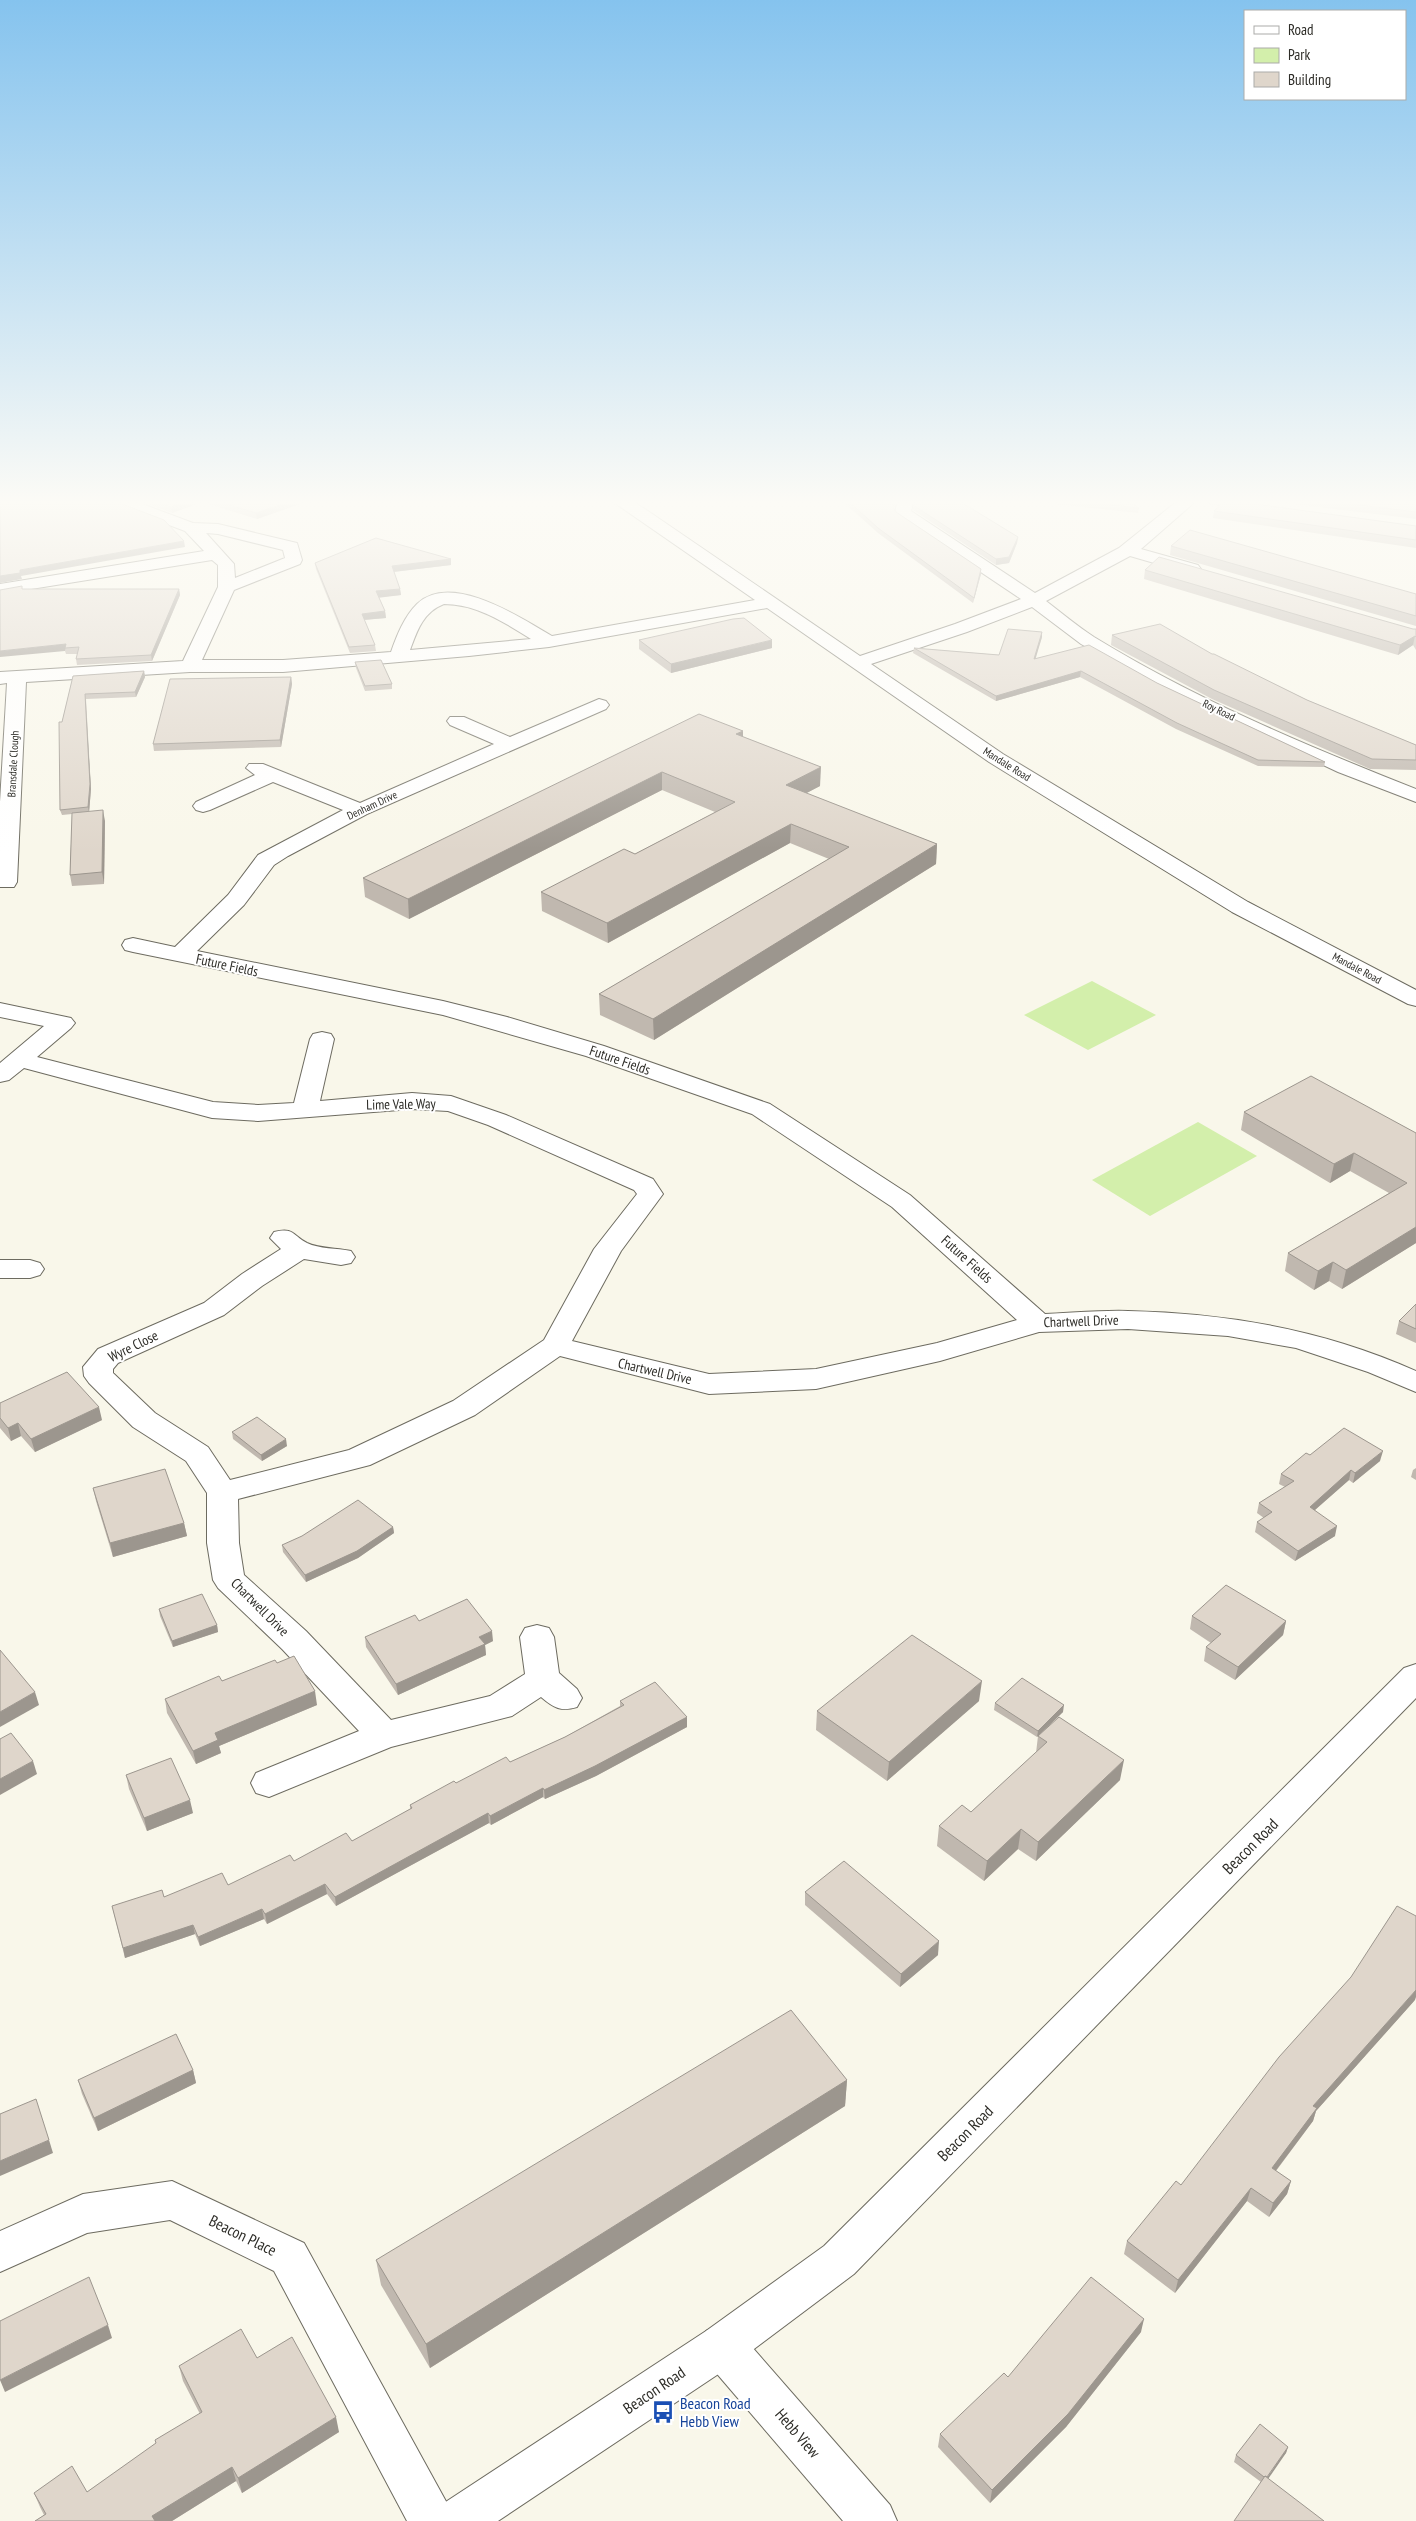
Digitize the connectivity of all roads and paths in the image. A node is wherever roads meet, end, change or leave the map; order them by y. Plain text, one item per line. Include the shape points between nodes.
1 (213, 617) edge
2 (418, 617) edge
3 (505, 617) edge
4 (690, 617) edge
5 (792, 617) edge
6 (991, 617) edge
7 (1056, 617) edge
8 (549, 642) junction
9 (398, 657) junction
10 (858, 662) junction
11 (190, 666) junction
12 (9, 677) edge
13 (598, 704) dead end
14 (457, 721) dead end
15 (510, 744) junction
16 (1416, 796) edge
17 (203, 806) dead end
18 (360, 810) junction
19 (6, 882) dead end
20 (133, 945) dead end
21 (180, 955) junction
22 (1416, 999) edge
23 (0, 1010) edge
24 (322, 1039) dead end
25 (9, 1067) edge
26 (305, 1109) junction
27 (340, 1257) dead end
28 (0, 1268) edge
29 (30, 1269) dead end
30 (1038, 1323) junction
31 (555, 1346) junction
32 (1416, 1382) edge
33 (222, 1492) junction
34 (537, 1637) dead end
35 (1416, 1677) edge
36 (384, 1735) junction
37 (269, 1783) dead end
38 (0, 2252) edge
39 (722, 2346) junction
40 (432, 2521) edge
41 (457, 2521) edge
42 (874, 2521) edge

1 - 11 street
2 - 9 street via 410,626
3 - 8 street
4 - 8 street
5 - 10 street, Mandale Road
6 - 10 street
7 - 16 street, Roy Road via 1087,640 1250,725
8 - 9 street
9 - 11 street via 283,666
10 - 22 street, Mandale Road via 996,758 1240,907
11 - 12 street
12 - 19 street, Bransdale Clough
13 - 15 street, Denham Drive
14 - 15 street
15 - 18 street, Denham Drive
17 - 18 street via 264,771
18 - 21 street, Denham Drive via 266,860 236,900
20 - 21 street, Future Fields
21 - 30 street, Future Fields via 498,1022 762,1108 901,1202
23 - 25 street via 63,1023
24 - 26 street
25 - 26 street, Lime Vale Way via 212,1110 258,1113
26 - 31 street, Lime Vale Way via 412,1101 451,1104 497,1120 644,1185 650,1194 608,1249
27 - 33 street, Wyre Close via 291,1244 214,1309 108,1356 98,1367 99,1376 144,1420 197,1454
28 - 29 street
30 - 31 street, Chartwell Drive via 940,1352 816,1379 709,1384
30 - 32 street, Chartwell Drive via 1128,1320 1228,1327 1300,1340 1378,1365
31 - 33 street via 464,1408 359,1458
33 - 36 street, Chartwell Drive via 223,1543 229,1580 294,1640
34 - 36 street via 554,1688 500,1707
35 - 39 street, Beacon Road via 839,2260
36 - 37 street
38 - 40 street, Beacon Place via 83,2214 172,2200 289,2257
39 - 41 street, Beacon Road
39 - 42 street, Hebb View

